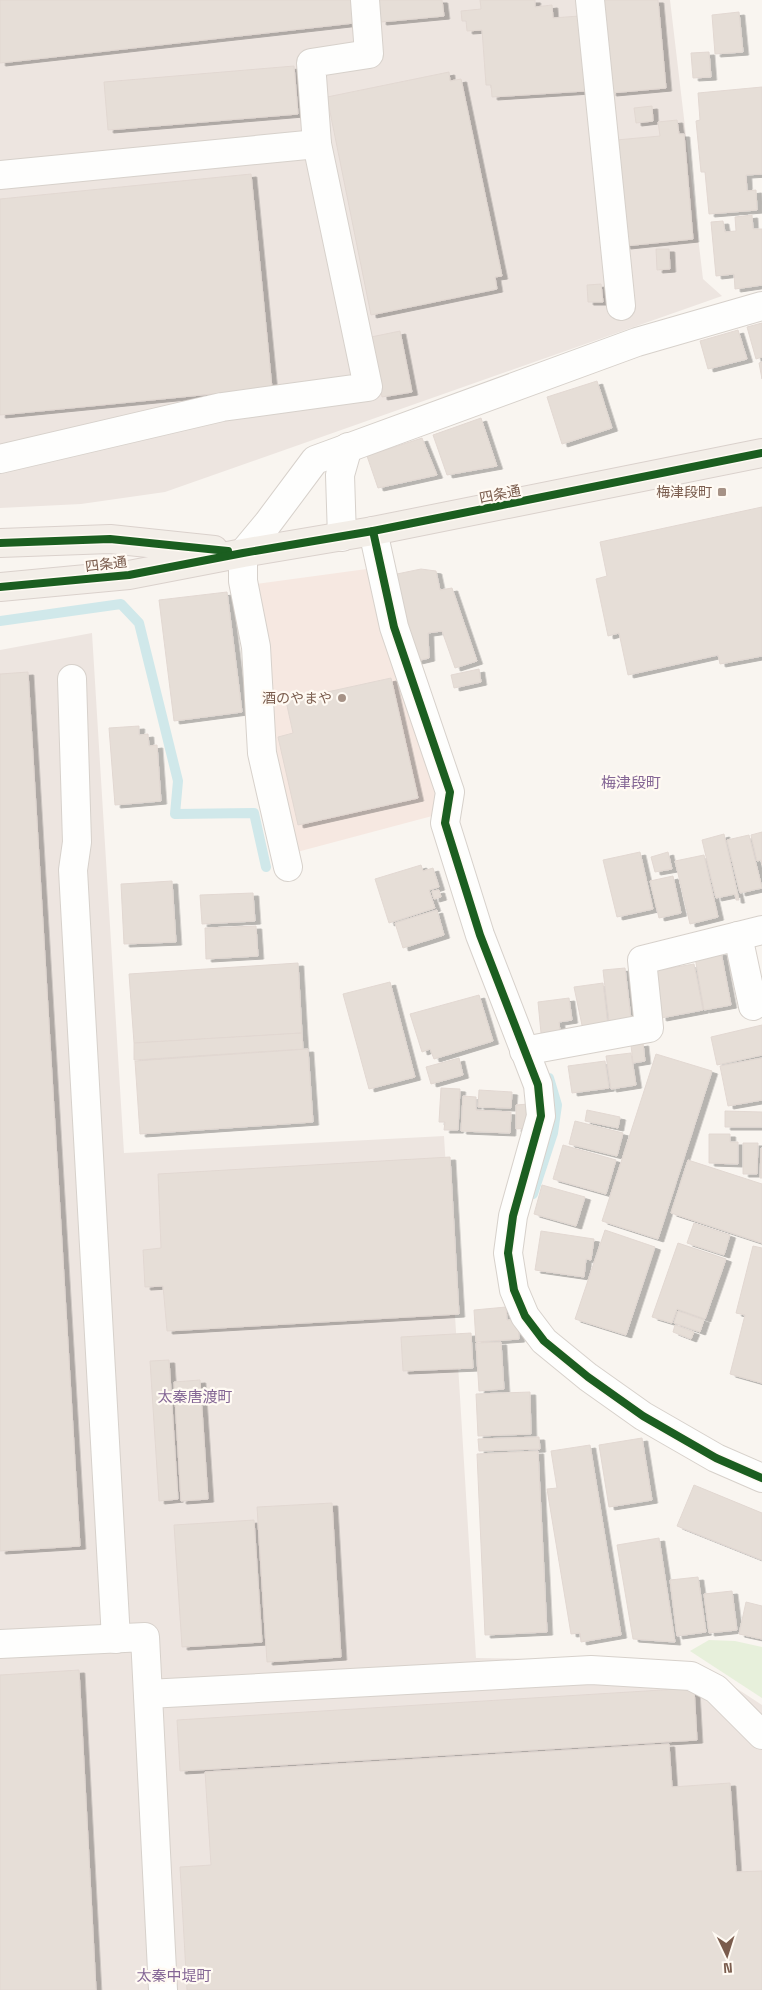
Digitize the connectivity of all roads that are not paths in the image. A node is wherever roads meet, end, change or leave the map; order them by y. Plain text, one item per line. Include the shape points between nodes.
1 (365, 0) edge
2 (590, 0) edge
3 (317, 144) junction
4 (0, 175) edge
5 (621, 306) dead end
6 (762, 306) edge
7 (348, 447) junction
8 (762, 453) edge
9 (0, 460) edge
10 (373, 531) junction
11 (342, 537) junction
12 (0, 543) edge
13 (242, 552) junction
14 (0, 587) edge
15 (72, 679) dead end
16 (288, 867) dead end
17 (750, 933) edge
18 (753, 1006) dead end
19 (524, 1051) junction
20 (762, 1478) edge
21 (116, 1639) junction
22 (0, 1644) edge
23 (148, 1694) junction
24 (762, 1735) edge
25 (163, 1990) edge

1 - 3 street via 369,54 311,63
2 - 5 street
3 - 4 street
3 - 9 street via 368,387 222,407
6 - 7 street via 637,342
7 - 11 street via 340,475
7 - 13 street via 315,460
8 - 10 main road, 四条通
10 - 11 main road, 四条通
10 - 19 street via 394,627 450,792 445,824 480,935
11 - 13 main road, 四条通
12 - 13 main road, 四条通 via 110,539
13 - 14 main road, 四条通 via 129,575
13 - 16 street via 243,581 256,647 262,753
15 - 21 street via 77,842 73,870
17 - 18 street
17 - 19 street via 642,960 649,1028
19 - 20 street via 538,1085 541,1116 513,1216 508,1253 514,1290 525,1316 544,1341 643,1416 716,1458
21 - 22 street
21 - 23 street via 145,1637
23 - 24 street via 591,1670 691,1676 716,1689
23 - 25 street

